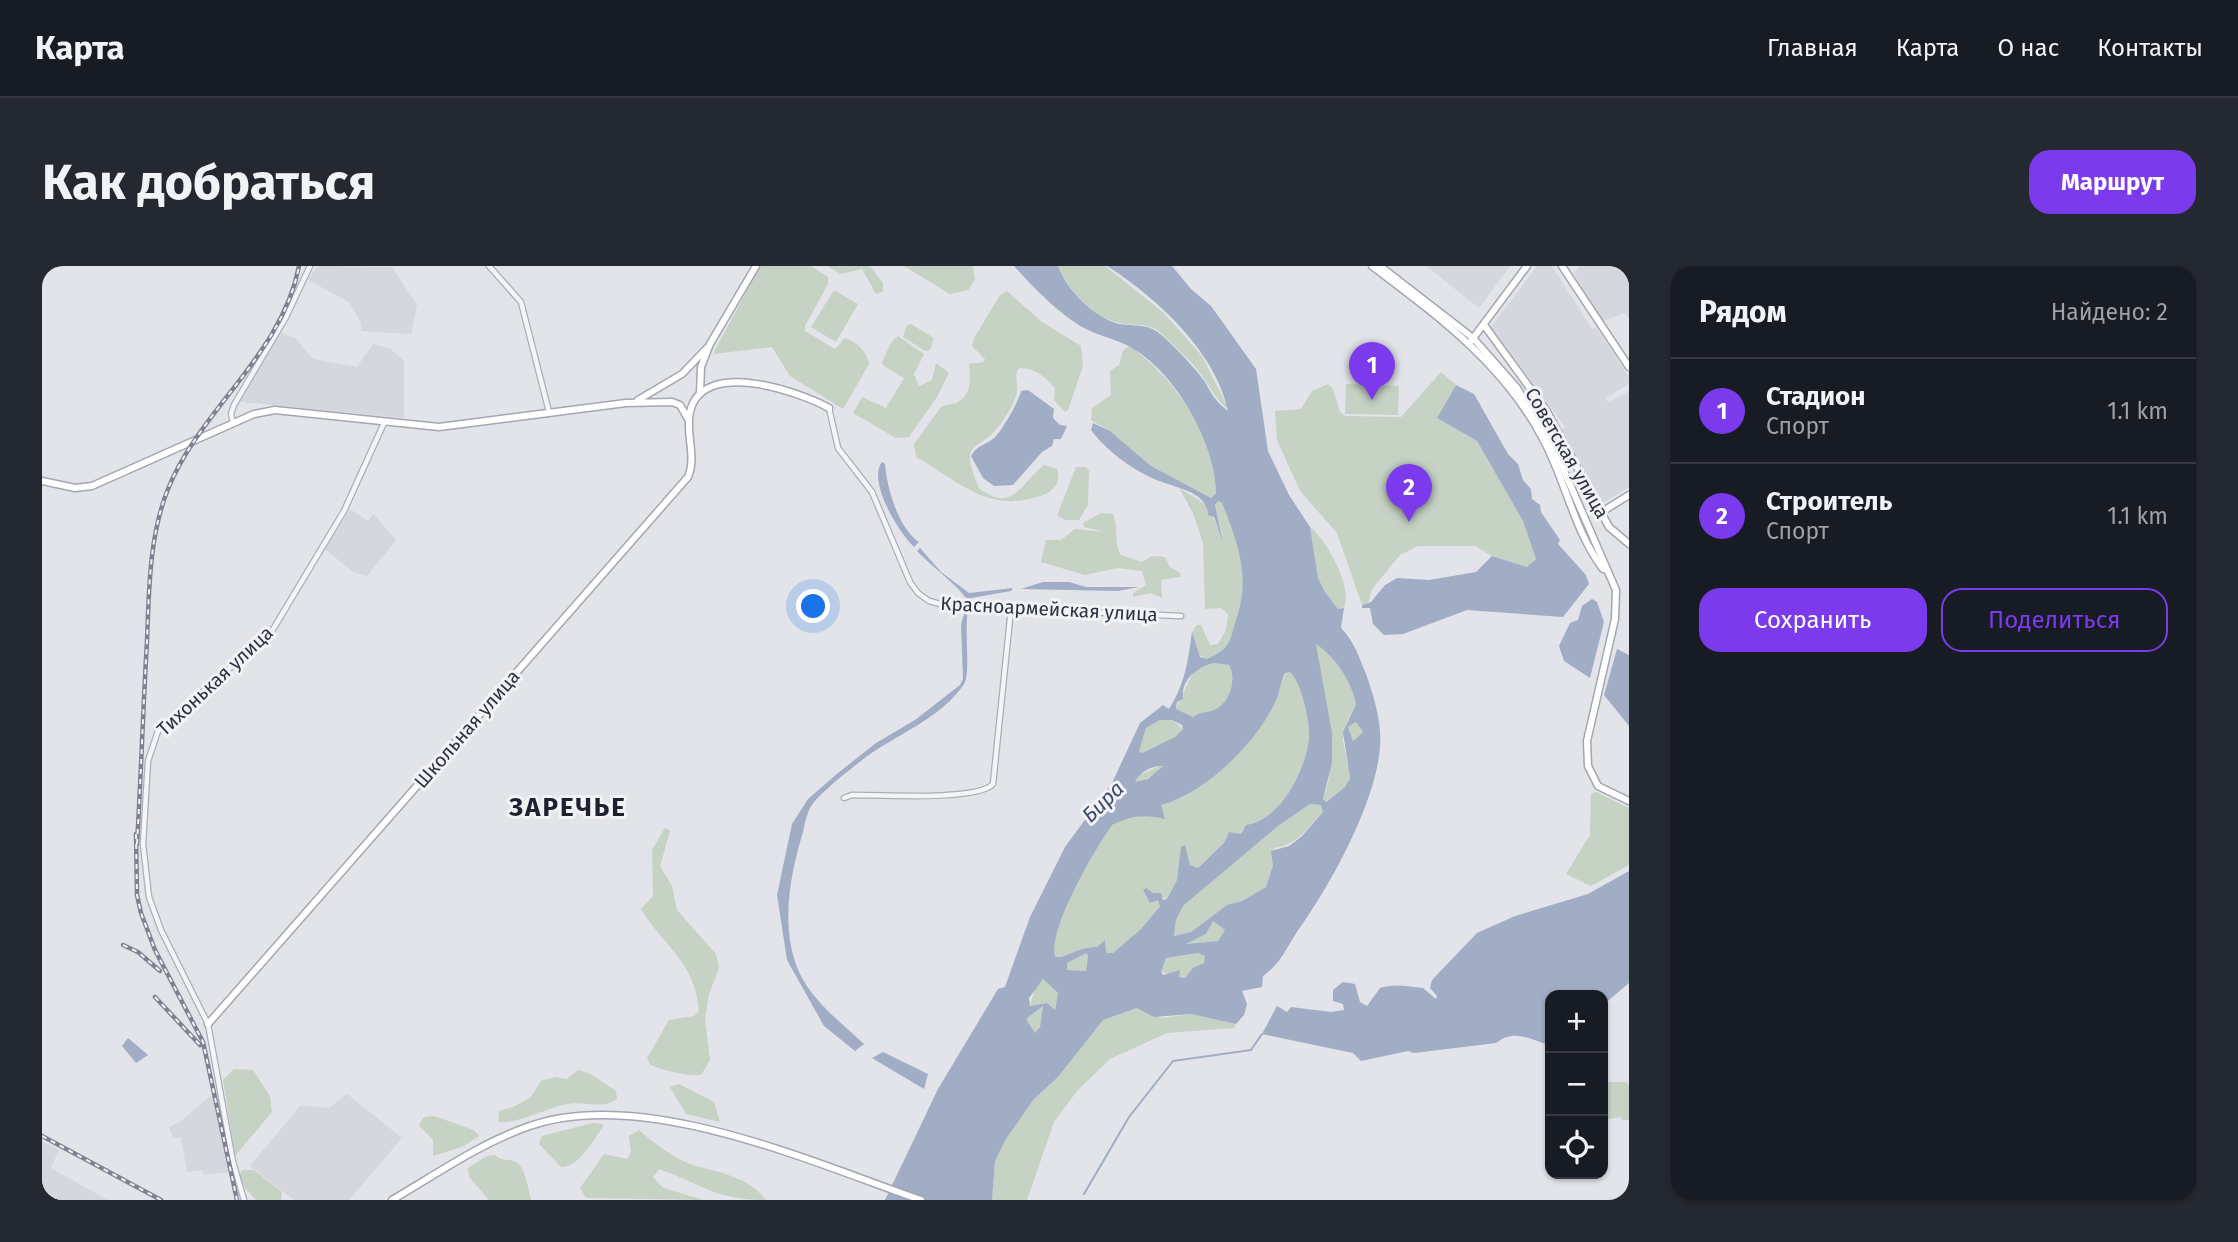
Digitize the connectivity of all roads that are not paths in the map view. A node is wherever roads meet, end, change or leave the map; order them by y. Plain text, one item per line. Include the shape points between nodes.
1 (310, 266) edge
2 (489, 266) edge
3 (757, 266) edge
4 (1372, 266) edge
5 (1380, 266) edge
6 (1527, 266) edge
7 (1562, 266) edge
8 (1484, 325) junction
9 (1470, 338) junction
10 (710, 344) junction
11 (1629, 367) edge
12 (682, 374) junction
13 (701, 379) junction
14 (670, 382) junction
15 (714, 386) junction
16 (700, 393) junction
17 (626, 402) junction
18 (672, 402) junction
19 (693, 402) junction
20 (680, 405) junction
21 (829, 408) joint
22 (549, 412) junction
23 (689, 420) junction
24 (384, 423) junction
25 (233, 424) junction
26 (42, 481) edge
27 (1629, 495) edge
28 (1600, 513) junction
29 (1629, 544) edge
30 (1011, 609) junction
31 (1181, 616) dead end
32 (844, 798) dead end
33 (1629, 801) edge
34 (208, 1024) junction
35 (246, 1200) edge
36 (392, 1200) edge
37 (921, 1200) edge

1 - 25 street via 234,405
2 - 22 street via 521,302
3 - 10 main road
4 - 9 main road
5 - 9 main road
6 - 8 main road
7 - 11 main road
8 - 9 main road
8 - 28 main road, Советская улица via 1546,410
9 - 33 main road via 1529,414 1616,590 1615,620 1587,754 1598,786
10 - 12 main road
10 - 13 main road
12 - 13 main road via 692,373
12 - 14 main road
13 - 15 main road
13 - 16 main road
14 - 17 main road
14 - 18 main road
15 - 16 main road
15 - 21 main road via 771,385
16 - 19 main road
17 - 18 main road
17 - 22 main road
18 - 20 main road
19 - 20 main road
19 - 23 main road
20 - 23 main road
21 - 30 street, Красноармейская улица via 838,448 872,492 903,569 918,593 948,606
22 - 24 main road via 439,427
23 - 34 main road, Школьная улица via 688,477
24 - 25 main road via 275,410
24 - 34 street, Тихонькая улица via 345,511 272,631 158,731 151,746 143,844 149,897
25 - 26 main road via 92,486 75,488
27 - 28 main road
28 - 29 main road, Советская улица
30 - 31 street, Красноармейская улица
30 - 32 street via 989,789
34 - 35 street, Тихонькая улица
36 - 37 main road via 505,1136 551,1119 593,1115 693,1124

